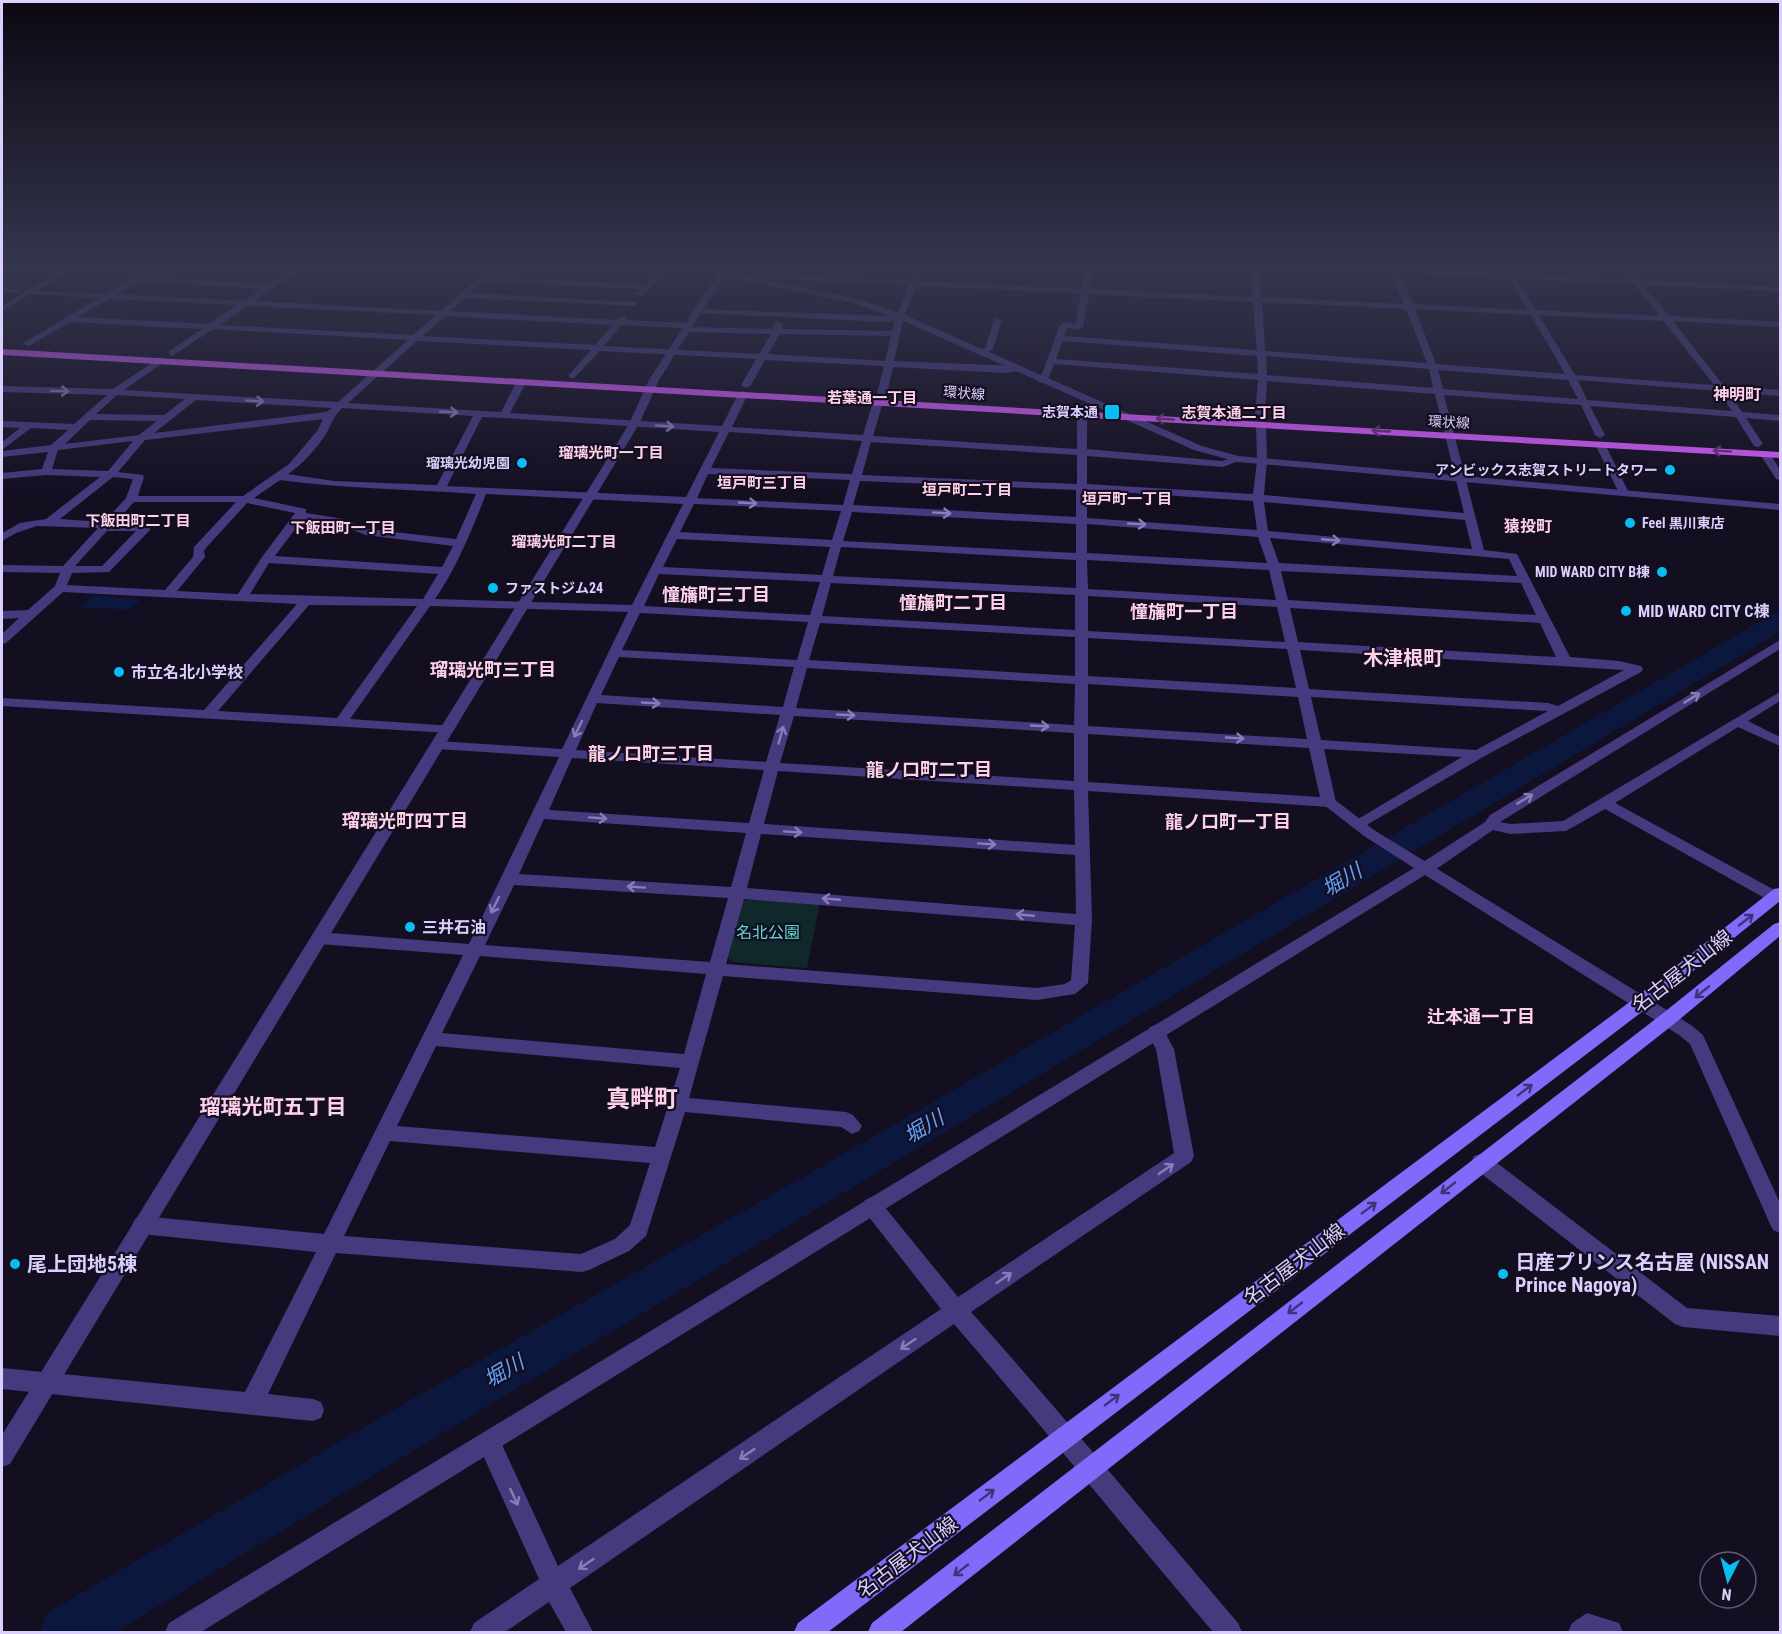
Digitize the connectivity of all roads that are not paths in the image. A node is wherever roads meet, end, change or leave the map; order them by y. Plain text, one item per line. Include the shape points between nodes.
1 (31, 342) edge
2 (188, 342) edge
3 (411, 342) edge
4 (501, 342) edge
5 (601, 342) edge
6 (677, 342) edge
7 (771, 342) edge
8 (893, 342) edge
9 (957, 342) edge
10 (991, 342) edge
11 (1057, 342) edge
12 (1112, 342) edge
13 (1261, 342) edge
14 (1425, 342) edge
15 (1552, 342) edge
16 (1686, 342) edge
17 (2, 343) edge
18 (26, 345) junction
19 (596, 347) junction
20 (6, 352) edge
21 (671, 352) junction
22 (172, 353) junction
23 (981, 353) junction
24 (1262, 354) junction
25 (763, 356) junction
26 (2, 358) edge
27 (161, 360) junction
28 (1052, 361) junction
29 (889, 364) junction
30 (1432, 367) junction
31 (379, 369) junction
32 (1017, 369) junction
33 (573, 376) junction
34 (1570, 377) junction
35 (1263, 378) junction
36 (1041, 380) junction
37 (522, 381) junction
38 (652, 384) junction
39 (1722, 388) junction
40 (2, 389) edge
41 (744, 389) junction
42 (115, 392) junction
43 (1439, 392) junction
44 (1780, 393) edge
45 (193, 397) junction
46 (880, 398) junction
47 (1585, 404) junction
48 (338, 406) junction
49 (1103, 406) junction
50 (479, 414) junction
51 (1082, 414) junction
52 (1738, 414) junction
53 (329, 415) junction
54 (504, 415) junction
55 (1127, 416) junction
56 (86, 417) junction
57 (165, 418) junction
58 (1780, 418) edge
59 (1261, 419) junction
60 (2, 424) edge
61 (634, 424) junction
62 (29, 425) junction
63 (76, 427) junction
64 (725, 429) junction
65 (1449, 431) junction
66 (141, 438) junction
67 (866, 439) junction
68 (1600, 440) junction
69 (1758, 444) junction
70 (1780, 445) edge
71 (2, 447) edge
72 (54, 448) junction
73 (1082, 452) junction
74 (2, 454) edge
75 (1764, 454) junction
76 (1780, 455) edge
77 (1238, 459) junction
78 (1262, 461) junction
79 (706, 471) junction
80 (46, 472) junction
81 (111, 474) junction
82 (2, 476) edge
83 (277, 476) junction
84 (856, 477) junction
85 (1780, 477) edge
86 (1459, 478) junction
87 (441, 487) junction
88 (1082, 487) junction
89 (482, 491) junction
90 (1624, 493) junction
91 (589, 496) junction
92 (1258, 498) junction
93 (131, 499) junction
94 (245, 499) junction
95 (689, 501) junction
96 (1780, 507) edge
97 (846, 508) junction
98 (300, 516) junction
99 (1470, 517) junction
100 (1082, 521) junction
101 (48, 523) junction
102 (104, 527) junction
103 (7, 528) edge
104 (1263, 534) junction
105 (673, 535) junction
106 (2, 538) edge
107 (460, 543) junction
108 (835, 543) junction
109 (1479, 553) junction
110 (1081, 555) junction
111 (266, 559) junction
112 (1274, 567) junction
113 (2, 568) edge
114 (656, 570) junction
115 (66, 571) junction
116 (446, 571) junction
117 (827, 579) junction
118 (1525, 580) junction
119 (60, 588) junction
120 (1083, 592) junction
121 (169, 593) junction
122 (242, 597) junction
123 (306, 601) junction
124 (427, 602) junction
125 (524, 604) junction
126 (1281, 604) junction
127 (636, 609) junction
128 (31, 614) junction
129 (2, 615) edge
130 (1543, 619) junction
131 (814, 620) junction
132 (1081, 635) junction
133 (2, 640) edge
134 (1780, 644) edge
135 (1292, 646) junction
136 (614, 653) junction
137 (1764, 654) junction
138 (1565, 661) junction
139 (1780, 661) edge
140 (802, 665) junction
141 (1081, 680) junction
142 (1304, 693) junction
143 (1780, 696) edge
144 (593, 699) junction
145 (2, 702) edge
146 (1559, 710) junction
147 (788, 711) junction
148 (208, 714) junction
149 (342, 722) junction
150 (1738, 722) junction
151 (448, 729) junction
152 (1082, 729) junction
153 (1780, 742) edge
154 (1316, 743) junction
155 (438, 745) junction
156 (567, 753) junction
157 (1478, 754) junction
158 (772, 766) junction
159 (1081, 785) junction
160 (1329, 802) junction
161 (1605, 803) junction
162 (540, 814) junction
163 (1358, 825) junction
164 (1490, 825) junction
165 (755, 829) junction
166 (1082, 850) junction
167 (1418, 863) junction
168 (509, 879) junction
169 (737, 893) junction
170 (1778, 895) edge
171 (1084, 920) junction
172 (1780, 928) edge
173 (319, 938) junction
174 (474, 949) junction
175 (715, 969) junction
176 (1641, 1003) junction
177 (1668, 1019) junction
178 (1156, 1032) junction
179 (430, 1038) junction
180 (691, 1062) junction
181 (678, 1104) junction
182 (852, 1126) dead end
183 (384, 1132) junction
184 (663, 1156) junction
185 (1481, 1162) junction
186 (872, 1206) junction
187 (1780, 1224) edge
188 (142, 1225) junction
189 (330, 1244) junction
190 (956, 1311) junction
191 (1780, 1326) edge
192 (2, 1378) edge
193 (48, 1383) junction
194 (252, 1403) junction
195 (313, 1410) dead end
196 (1066, 1436) junction
197 (490, 1444) junction
198 (2, 1456) edge
199 (1089, 1468) junction
200 (554, 1585) junction
201 (178, 1632) edge
202 (483, 1632) edge
203 (580, 1632) edge
204 (807, 1632) edge
205 (881, 1632) edge
206 (1229, 1632) edge
207 (1581, 1632) edge
208 (1610, 1632) edge

1 - 18 street
2 - 22 street
3 - 31 street
4 - 19 street
5 - 19 street
6 - 21 street
7 - 25 street
8 - 29 street
9 - 23 street
10 - 23 street via 989,349
11 - 28 street
12 - 24 street
13 - 24 street
14 - 30 street
15 - 34 street
16 - 39 street
17 - 18 main road, 環状線
18 - 22 main road, 環状線
19 - 21 street
19 - 33 street
20 - 26 street
20 - 27 main road, 環状線
21 - 25 street
21 - 38 street
22 - 31 main road, 環状線
23 - 32 street
24 - 30 street
24 - 35 street
25 - 29 street
25 - 41 street
27 - 31 main road, 環状線
27 - 42 street
28 - 35 street
28 - 36 street
29 - 32 street
29 - 46 street
30 - 34 street
30 - 43 street
31 - 33 main road, 環状線
31 - 37 main road, 環状線
31 - 48 street
32 - 36 street
33 - 38 main road, 環状線
34 - 39 street
34 - 47 street
35 - 43 street
35 - 59 street
36 - 49 street
37 - 38 main road, 環状線
37 - 54 street
38 - 41 main road, 環状線
38 - 61 street
39 - 44 street
39 - 52 street
40 -> 42 street
41 - 46 main road, 環状線
41 - 64 street
42 - 45 street
42 - 56 street
43 - 47 street
43 - 65 street
45 -> 48 street
45 - 57 street
46 - 49 main road, 環状線
46 - 51 main road, 環状線
46 - 67 street
47 - 52 street
47 - 68 street
48 -> 50 street
48 - 53 street
49 - 55 street
49 - 59 main road, 環状線
50 - 54 street
50 - 87 street
51 - 55 main road, 環状線
51 - 73 street
52 - 58 street
52 - 69 street
53 - 66 street
53 - 83 street via 311,446 293,466
54 - 61 street
59 -> 55 main road, 環状線
55 - 77 street via 1198,448
56 - 57 street
56 - 63 street
57 - 66 street
59 - 65 main road, 環状線
59 - 78 street
60 - 62 street
61 -> 64 street
61 - 91 street
62 - 63 street
62 - 71 street
63 - 72 street
64 - 67 street
64 - 79 street
65 - 68 main road, 環状線
65 - 86 street
66 - 72 street
66 - 81 street
67 - 73 street
67 - 84 street
68 - 69 main road, 環状線
75 -> 68 main road, 環状線
68 - 90 street
69 - 70 main road, 環状線
72 - 74 street
72 - 80 street
73 - 77 street via 1223,464
73 - 88 street
75 - 76 main road, 環状線
75 - 85 street
77 - 78 street
78 - 86 street
78 - 92 street
79 - 84 street
79 - 95 street
80 - 81 street
80 - 82 street
81 - 93 street via 138,477
81 - 101 street
83 - 87 street via 334,484
83 - 94 street
84 - 88 street
84 - 97 street
86 - 90 street
86 - 99 street
87 - 89 street
88 - 92 street
88 - 100 street
89 - 91 street
89 - 107 street
90 - 96 street
91 - 95 street
91 - 125 street
92 - 99 street
92 - 104 street
93 - 94 street
93 - 102 street
94 - 98 street via 302,511
94 - 121 street via 198,549 199,557
95 -> 97 street
95 - 105 street
97 -> 100 street
97 - 108 street
98 - 107 street via 340,521 366,532
98 - 111 street
99 - 109 street
100 -> 104 street
100 - 110 street
101 - 102 street
101 - 103 street
102 - 115 street
102 - 115 street via 146,528 105,570
103 - 106 street
104 -> 109 street
104 - 112 street
105 - 108 street
105 - 114 street
107 - 116 street
108 - 110 street
108 - 117 street
109 - 118 street via 1513,556
110 - 112 street
110 - 120 street
111 - 116 street
111 - 122 street
112 - 118 street
112 - 126 street
113 - 115 street
114 - 117 street
114 - 127 street
115 - 119 street
116 - 124 street
117 - 120 street
117 - 131 street
118 - 130 street
119 - 121 street
119 - 128 street
120 - 126 street
120 - 132 street
121 - 122 street
122 - 123 street
123 - 124 street
123 - 148 street
124 - 125 street
124 - 149 street
125 - 127 street
125 - 151 street
126 - 130 street
126 - 135 street
127 - 131 street
127 - 136 street
128 - 129 street
128 - 133 street
130 - 138 street
131 - 132 street
131 - 140 street
132 - 135 street
132 - 141 street
134 - 137 street
135 - 138 street
135 - 142 street
136 - 140 street
136 - 144 street
137 - 139 street
164 -> 137 street via 1495,818
138 - 146 street via 1636,669
140 - 141 street
140 - 147 street
141 - 142 street
141 - 152 street
142 - 146 street
142 - 154 street
143 - 150 street
144 -> 147 street
144 -> 156 street
145 - 148 street
146 - 157 street
147 -> 152 street
158 -> 147 street
148 - 149 street
149 - 151 street
150 - 153 street
150 - 161 street
151 - 155 street
152 -> 154 street
152 - 159 street
154 - 157 street
154 - 160 street
155 - 156 street
155 - 173 street
156 - 158 street
156 - 162 street
157 - 163 street
158 - 159 street
158 - 165 street
159 - 160 street
159 - 166 street
160 - 163 street
161 - 164 street via 1566,826 1510,829
161 - 170 street
162 -> 165 street
162 - 168 street
163 - 167 street
164 - 167 street
165 -> 166 street
165 - 169 street
166 - 171 street
167 - 176 street
167 - 178 street
169 -> 168 street
168 -> 174 street
171 -> 169 street
169 - 175 street
176 -> 170 main road, 名古屋犬山線
171 - 175 street via 1079,983 1070,990 1037,994
172 -> 177 main road, 名古屋犬山線
173 - 174 street
173 - 188 street
174 - 175 street
174 - 179 street
175 - 180 street
176 - 177 street
196 -> 176 main road, 名古屋犬山線
177 - 185 main road, 名古屋犬山線
177 - 187 street via 1697,1040
178 - 186 street
190 -> 178 street via 1184,1156 1165,1049
179 - 180 street
179 - 183 street
180 - 181 street
181 - 182 street via 846,1120
181 - 184 street
183 - 184 street
183 - 189 street
184 - 189 street via 639,1230 622,1245 582,1263
185 - 191 street via 1683,1317
185 -> 199 main road, 名古屋犬山線
186 - 190 street
186 - 197 street
188 - 189 street
188 - 193 street
189 - 194 street
190 - 196 street
190 -> 200 street
192 - 193 street
193 - 194 street
193 - 198 street
194 - 195 street
196 - 199 street
204 -> 196 main road, 名古屋犬山線
197 -> 200 street
197 - 201 street
199 -> 205 main road, 名古屋犬山線
199 - 206 street
200 - 202 street
200 - 203 street
207 - 208 street via 1587,1626

